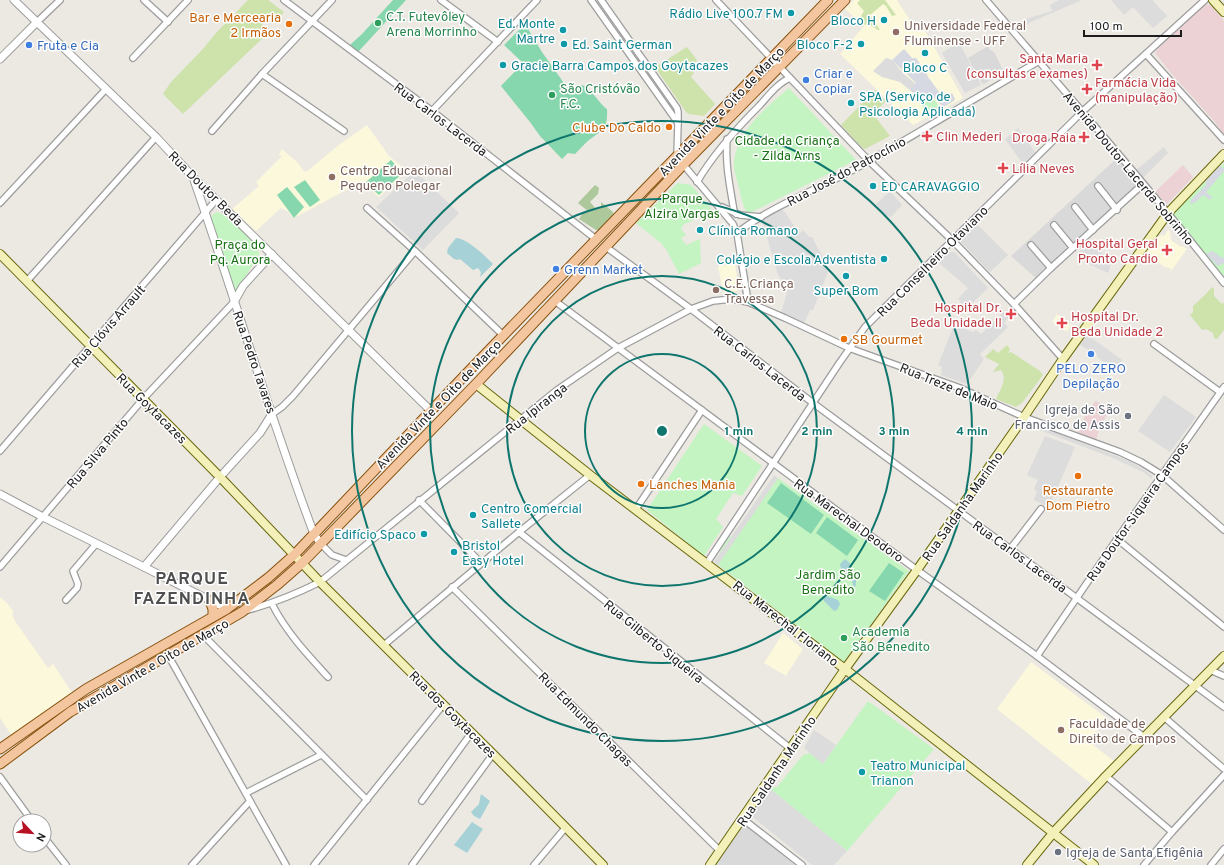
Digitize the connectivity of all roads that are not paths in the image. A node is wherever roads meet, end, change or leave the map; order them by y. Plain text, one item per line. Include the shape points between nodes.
1 (14, 0) edge
2 (60, 0) edge
3 (144, 0) edge
4 (188, 0) edge
5 (284, 0) edge
6 (332, 0) edge
7 (441, 0) edge
8 (538, 0) edge
9 (591, 0) edge
10 (601, 0) edge
11 (716, 0) edge
12 (828, 0) edge
13 (845, 0) edge
14 (986, 0) edge
15 (1205, 0) edge
16 (1213, 0) edge
17 (1224, 12) edge
18 (37, 22) junction
19 (168, 22) junction
20 (312, 22) junction
21 (498, 42) junction
22 (635, 50) junction
23 (629, 54) junction
24 (1146, 54) junction
25 (133, 58) dead end
26 (772, 58) junction
27 (0, 59) edge
28 (1038, 61) junction
29 (780, 67) junction
30 (262, 74) junction
31 (790, 78) junction
32 (106, 89) junction
33 (432, 111) junction
34 (1083, 111) junction
35 (678, 123) junction
36 (212, 131) dead end
37 (344, 131) dead end
38 (156, 137) junction
39 (728, 139) junction
40 (1224, 140) edge
41 (1224, 154) edge
42 (677, 157) junction
43 (869, 161) junction
44 (683, 165) junction
45 (194, 178) junction
46 (697, 182) junction
47 (1143, 184) junction
48 (1098, 186) dead end
49 (216, 200) junction
50 (0, 203) edge
51 (718, 205) junction
52 (1075, 207) dead end
53 (367, 208) dead end
54 (1116, 210) junction
55 (206, 213) junction
56 (1168, 213) junction
57 (736, 214) junction
58 (761, 217) junction
59 (1054, 225) dead end
60 (1093, 230) junction
61 (737, 233) junction
62 (597, 240) junction
63 (952, 240) junction
64 (1030, 245) dead end
65 (606, 247) junction
66 (1073, 248) junction
67 (415, 251) junction
68 (0, 254) edge
69 (272, 254) junction
70 (1052, 268) junction
71 (27, 281) junction
72 (1224, 283) edge
73 (243, 286) junction
74 (229, 288) junction
75 (555, 301) junction
76 (234, 302) junction
77 (748, 302) junction
78 (1014, 304) junction
79 (691, 309) junction
80 (349, 330) junction
81 (504, 336) junction
82 (1154, 344) dead end
83 (91, 346) junction
84 (618, 348) junction
85 (849, 348) junction
86 (1063, 358) junction
87 (465, 375) junction
88 (476, 384) junction
89 (1222, 389) edge
90 (143, 399) junction
91 (813, 403) junction
92 (702, 410) junction
93 (432, 411) junction
94 (272, 414) junction
95 (1024, 417) junction
96 (520, 420) junction
97 (260, 433) junction
98 (280, 435) junction
99 (0, 451) edge
100 (774, 464) junction
101 (590, 474) junction
102 (1162, 475) junction
103 (220, 477) junction
104 (0, 494) edge
105 (419, 500) junction
106 (636, 509) junction
107 (1041, 509) dead end
108 (958, 511) junction
109 (43, 517) junction
110 (1224, 530) edge
111 (519, 532) junction
112 (314, 534) junction
113 (1117, 539) junction
114 (96, 544) junction
115 (321, 544) junction
116 (1011, 548) junction
117 (295, 554) junction
118 (346, 560) junction
119 (302, 563) junction
120 (481, 563) junction
121 (707, 563) junction
122 (0, 567) edge
123 (144, 567) junction
124 (917, 570) junction
125 (320, 582) junction
126 (452, 587) junction
127 (1077, 598) junction
128 (66, 600) dead end
129 (210, 601) junction
130 (272, 604) junction
131 (227, 610) junction
132 (242, 612) junction
133 (213, 616) junction
134 (1224, 627) edge
135 (203, 635) junction
136 (384, 645) junction
137 (168, 655) junction
138 (1037, 656) junction
139 (1224, 656) edge
140 (845, 669) junction
141 (1210, 670) junction
142 (1224, 676) edge
143 (328, 677) dead end
144 (1195, 686) junction
145 (444, 705) junction
146 (1224, 707) edge
147 (1164, 717) junction
148 (472, 732) junction
149 (1144, 737) junction
150 (0, 749) edge
151 (791, 749) junction
152 (321, 754) junction
153 (493, 754) junction
154 (0, 764) edge
155 (1224, 769) edge
156 (1224, 775) edge
157 (1106, 776) junction
158 (0, 777) edge
159 (246, 793) junction
160 (367, 800) junction
161 (250, 801) junction
162 (422, 801) dead end
163 (26, 813) edge
164 (743, 819) junction
165 (566, 827) junction
166 (1172, 832) junction
167 (1053, 833) junction
168 (52, 847) edge
169 (1224, 849) edge
170 (720, 851) junction
171 (66, 865) edge
172 (192, 865) edge
173 (286, 865) edge
174 (314, 865) edge
175 (412, 865) edge
176 (534, 865) edge
177 (603, 865) edge
178 (710, 865) edge
179 (802, 865) edge
180 (1027, 865) edge
181 (1094, 865) edge
182 (1144, 865) edge
183 (1211, 865) edge

1 - 18 street, Rua Doutor Beda
2 - 18 street
3 - 19 street
4 - 19 street
5 - 20 street, Rua Carlos Lacerda
6 - 20 street
7 - 21 street
8 - 21 street
9 - 23 street
10 - 22 street
11 - 26 street
12 - 26 main road, Avenida Vinte e Oito de Março
13 - 29 main road, Avenida Vinte e Oito de Março
14 - 28 street, Avenida Doutor Lacerda Sobrinho
15 - 24 street, Rua Conselheiro Otaviano
16 - 17 main road
18 - 27 street
18 - 32 street, Rua Doutor Beda
19 - 25 street
20 - 30 street
20 - 33 street, Rua Carlos Lacerda
21 - 33 street
22 - 23 street
22 - 35 street via 677,108
23 - 35 street
24 - 34 street, Rua Conselheiro Otaviano
24 - 40 street
26 - 29 street
26 - 42 main road, Avenida Vinte e Oito de Março
28 - 34 street, Avenida Doutor Lacerda Sobrinho
28 - 43 street, Rua José do Patrocínio
29 - 31 street
29 - 44 main road, Avenida Vinte e Oito de Março
30 - 36 street
30 - 37 street
31 - 39 street via 776,87
31 - 43 street
32 - 38 street, Rua Doutor Beda
32 - 50 street
33 - 62 street, Rua Carlos Lacerda
34 - 47 street, Avenida Doutor Lacerda Sobrinho
34 - 63 street, Rua Conselheiro Otaviano
35 - 42 street
38 - 45 street, Rua Doutor Beda
38 - 71 street
39 - 46 street
39 - 57 street via 728,186
41 - 56 main road, Rua Saldanha Marinho
42 - 44 street
42 - 62 main road, Avenida Vinte e Oito de Março
43 - 58 street, Rua José do Patrocínio
43 - 63 street
44 - 46 street
44 - 65 main road, Avenida Vinte e Oito de Março
45 - 49 street, Rua Doutor Beda
45 - 55 street, Rua Pedro Tavares
46 - 51 street
47 - 54 street
47 - 56 street, Avenida Doutor Lacerda Sobrinho
48 - 54 street
49 - 55 street, Rua Clóvis Arrault
49 - 69 street, Rua Doutor Beda
51 - 57 street
51 - 61 street
52 - 60 street
53 - 67 street
54 - 60 street
55 - 74 street, Rua Pedro Tavares
55 - 83 street, Rua Clóvis Arrault
56 - 72 street, Avenida Doutor Lacerda Sobrinho
56 - 86 main road, Rua Saldanha Marinho
57 - 58 street
58 - 61 street, Rua José do Patrocínio
59 - 66 street
60 - 66 street
61 - 77 street
62 - 81 main road, Avenida Vinte e Oito de Março
63 - 78 street
63 - 85 street, Rua Conselheiro Otaviano via 865,327
64 - 70 street
65 - 75 main road, Avenida Vinte e Oito de Março
65 - 79 street, Rua Carlos Lacerda
66 - 70 street
67 - 80 street
67 - 81 street
68 - 71 main road, Rua Goytacazes
69 - 73 street, Rua Silva Pinto
69 - 80 street, Rua Doutor Beda
70 - 78 street
71 - 83 main road, Rua Goytacazes
73 - 74 street
73 - 76 street, Rua Silva Pinto
74 - 76 street, Rua Pedro Tavares
75 - 84 street, Rua Marechal Deodoro
75 - 88 main road, Avenida Vinte e Oito de Março
76 - 90 street, Rua Silva Pinto
76 - 94 street, Rua Pedro Tavares
77 - 79 street, Rua Ipiranga via 732,299
77 - 85 street, Rua Treze de Maio
78 - 86 street
79 - 84 street, Rua Ipiranga
79 - 91 street, Rua Carlos Lacerda
80 - 93 street, Rua Doutor Beda
80 - 94 street via 282,407
81 - 87 main road, Avenida Vinte e Oito de Março
82 - 89 street
83 - 90 main road, Rua Goytacazes
83 - 99 street, Rua Clóvis Arrault
84 - 92 street, Rua Marechal Deodoro
84 - 96 street, Rua Ipiranga via 557,390
85 - 91 street, Rua Conselheiro Otaviano
85 - 95 street, Rua Treze de Maio via 960,388
86 - 95 main road, Rua Saldanha Marinho
87 - 88 main road
87 - 93 main road, Avenida Vinte e Oito de Março
88 - 96 main road, Rua Marechal Floriano
88 - 115 main road, Avenida Vinte e Oito de Março
89 - 102 street, Rua Doutor Siqueira Campos
90 - 103 main road, Rua Goytacazes
90 - 109 street, Rua Silva Pinto
91 - 100 street, Rua Conselheiro Otaviano
91 - 108 street, Rua Carlos Lacerda
92 - 100 street, Rua Marechal Deodoro
92 - 106 street
93 - 112 main road, Avenida Vinte e Oito de Março
94 - 97 street
94 - 98 street, Rua Pedro Tavares
95 - 102 street, Rua Treze de Maio via 1120,452
95 - 108 main road, Rua Saldanha Marinho
96 - 101 main road, Rua Marechal Floriano
96 - 105 street, Rua Ipiranga
97 - 98 street via 272,430
97 - 103 street
98 - 112 street, Rua Pedro Tavares via 288,465
100 - 121 street, Rua Conselheiro Otaviano
100 - 124 street, Rua Marechal Deodoro
101 - 106 main road, Rua Marechal Floriano
101 - 111 street
102 - 110 street, Rua Treze de Maio
102 - 113 street, Rua Doutor Siqueira Campos
103 - 117 main road, Rua Goytacazes
103 - 123 street
104 - 109 street
105 - 118 street, Rua Ipiranga
105 - 120 street
106 - 121 main road, Rua Marechal Floriano
107 - 116 street
108 - 116 street, Rua Carlos Lacerda
108 - 124 main road, Rua Saldanha Marinho
109 - 114 street
109 - 122 street, Rua Silva Pinto
111 - 120 street
111 - 151 street, Rua Gilberto Siqueira
112 - 115 street, Rua Pedro Tavares
112 - 117 main road, Avenida Vinte e Oito de Março
113 - 127 street, Rua Doutor Siqueira Campos
113 - 134 street
114 - 123 street
114 - 128 street via 73,571 78,584
115 - 118 street via 332,555
115 - 119 main road, Avenida Vinte e Oito de Março
116 - 127 street, Rua Carlos Lacerda
117 - 119 main road, Rua Goytacazes
117 - 131 main road, Avenida Vinte e Oito de Março
118 - 125 street, Rua Ipiranga
119 - 125 main road, Rua dos Goytacazes
119 - 132 main road, Avenida Vinte e Oito de Março
120 - 126 street
121 - 140 main road, Rua Marechal Floriano
123 - 129 street
124 - 138 street, Rua Marechal Deodoro
124 - 140 main road, Rua Saldanha Marinho
125 - 130 street, Rua Ipiranga
125 - 136 main road, Rua dos Goytacazes
126 - 136 street
126 - 170 street, Rua Edmundo Chagas
127 - 138 street, Rua Doutor Siqueira Campos
127 - 144 street, Rua Carlos Lacerda
129 - 131 street
129 - 133 main road via 214,609
130 - 132 street, Rua Ipiranga
130 - 143 street via 290,634
131 - 132 main road
131 - 133 main road, Avenida Vinte e Oito de Março
132 - 135 main road, Avenida Vinte e Oito de Março
133 - 150 main road, Avenida Vinte e Oito de Março via 86,689
135 - 137 main road, Avenida Vinte e Oito de Março
135 - 152 street
136 - 145 main road, Rua dos Goytacazes
137 - 154 main road, Avenida Vinte e Oito de Março via 70,712
137 - 159 street
138 - 149 street, Rua Marechal Deodoro
139 - 141 main road
140 - 151 main road, Rua Saldanha Marinho
140 - 167 main road, Rua Marechal Floriano
141 - 142 street
141 - 144 main road
144 - 146 street, Rua Carlos Lacerda
144 - 147 main road
145 - 148 main road, Rua dos Goytacazes
145 - 160 street
147 - 149 main road
147 - 155 street
148 - 153 main road, Rua dos Goytacazes
148 - 162 street
149 - 157 main road
151 - 164 main road, Rua Saldanha Marinho
152 - 159 street
152 - 160 street
153 - 165 main road, Rua dos Goytacazes
153 - 175 street
156 - 166 street
157 - 166 street
157 - 167 main road
158 - 163 street
159 - 161 street
160 - 174 street
161 - 172 street
161 - 173 street
164 - 170 main road, Rua Saldanha Marinho
164 - 179 street
165 - 176 street
165 - 177 main road, Rua dos Goytacazes
166 - 182 street
167 - 180 main road
167 - 181 main road, Rua Marechal Floriano
168 - 171 street
169 - 183 street
170 - 178 main road, Rua Saldanha Marinho

